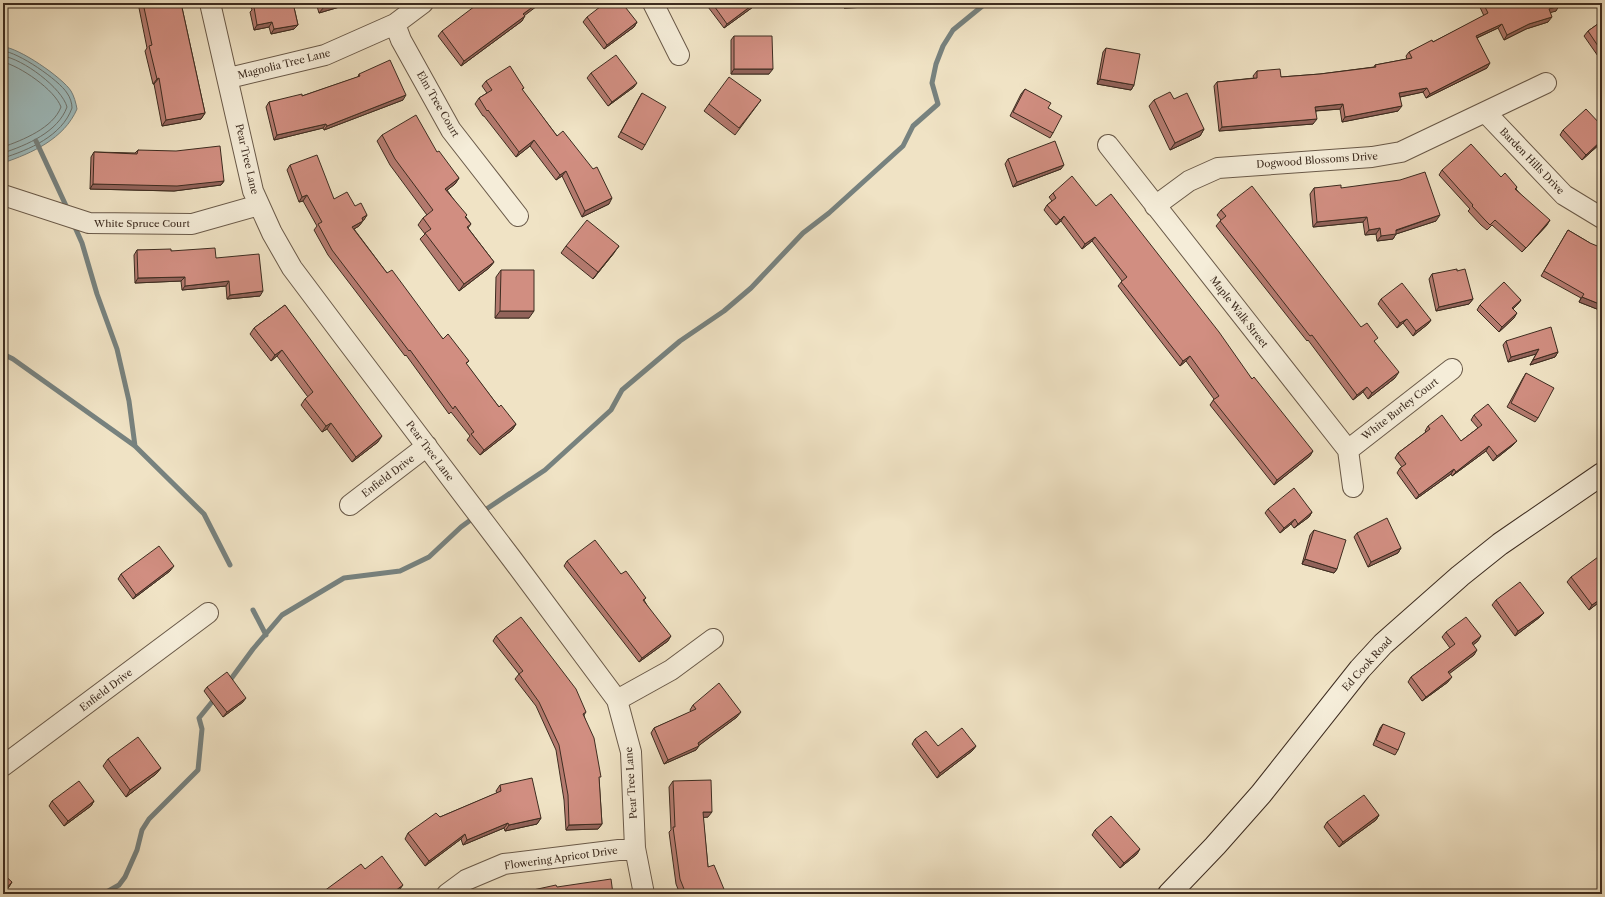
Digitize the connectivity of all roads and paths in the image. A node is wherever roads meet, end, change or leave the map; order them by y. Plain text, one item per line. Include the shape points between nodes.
1 (210, 3) edge
2 (423, 3) edge
3 (653, 3) edge
4 (395, 24) junction
5 (679, 55) dead end
6 (229, 78) junction
7 (1546, 83) dead end
8 (1486, 113) junction
9 (1108, 145) dead end
10 (3, 195) edge
11 (259, 205) junction
12 (1155, 206) junction
13 (518, 216) dead end
14 (1602, 218) edge
15 (1452, 369) dead end
16 (427, 446) junction
17 (1348, 450) junction
18 (1602, 474) edge
19 (1353, 487) dead end
20 (350, 505) dead end
21 (208, 613) dead end
22 (713, 639) dead end
23 (616, 700) junction
24 (3, 766) edge
25 (635, 848) junction
26 (447, 894) edge
27 (644, 894) edge
28 (1169, 894) edge

1 - 6 street, Pear Tree Lane
2 - 4 street, Magnolia Tree Lane
3 - 5 street
4 - 6 street, Magnolia Tree Lane via 325,55
4 - 13 street, Elm Tree Court via 401,40 451,130
6 - 11 street, Pear Tree Lane
7 - 8 street, Dogwood Blossoms Drive
8 - 12 street, Dogwood Blossoms Drive via 1401,152 1372,158 1218,168 1189,181
8 - 14 street, Barden Hills Drive via 1564,195
9 - 12 street, Maple Walk Street
10 - 11 street, White Spruce Court via 89,223 192,224
11 - 16 street, Pear Tree Lane via 292,268
12 - 17 street, Maple Walk Street
15 - 17 street, White Burley Court
16 - 20 street, Enfield Drive
16 - 23 street, Pear Tree Lane
17 - 19 street
18 - 28 street, Ed Cook Road via 1500,544 1383,644 1360,669 1261,794
21 - 24 street, Enfield Drive
22 - 23 street via 672,670
23 - 25 street, Pear Tree Lane via 631,752
25 - 26 street, Flowering Apricot Drive via 504,864 466,880
25 - 27 street, Pear Tree Lane

